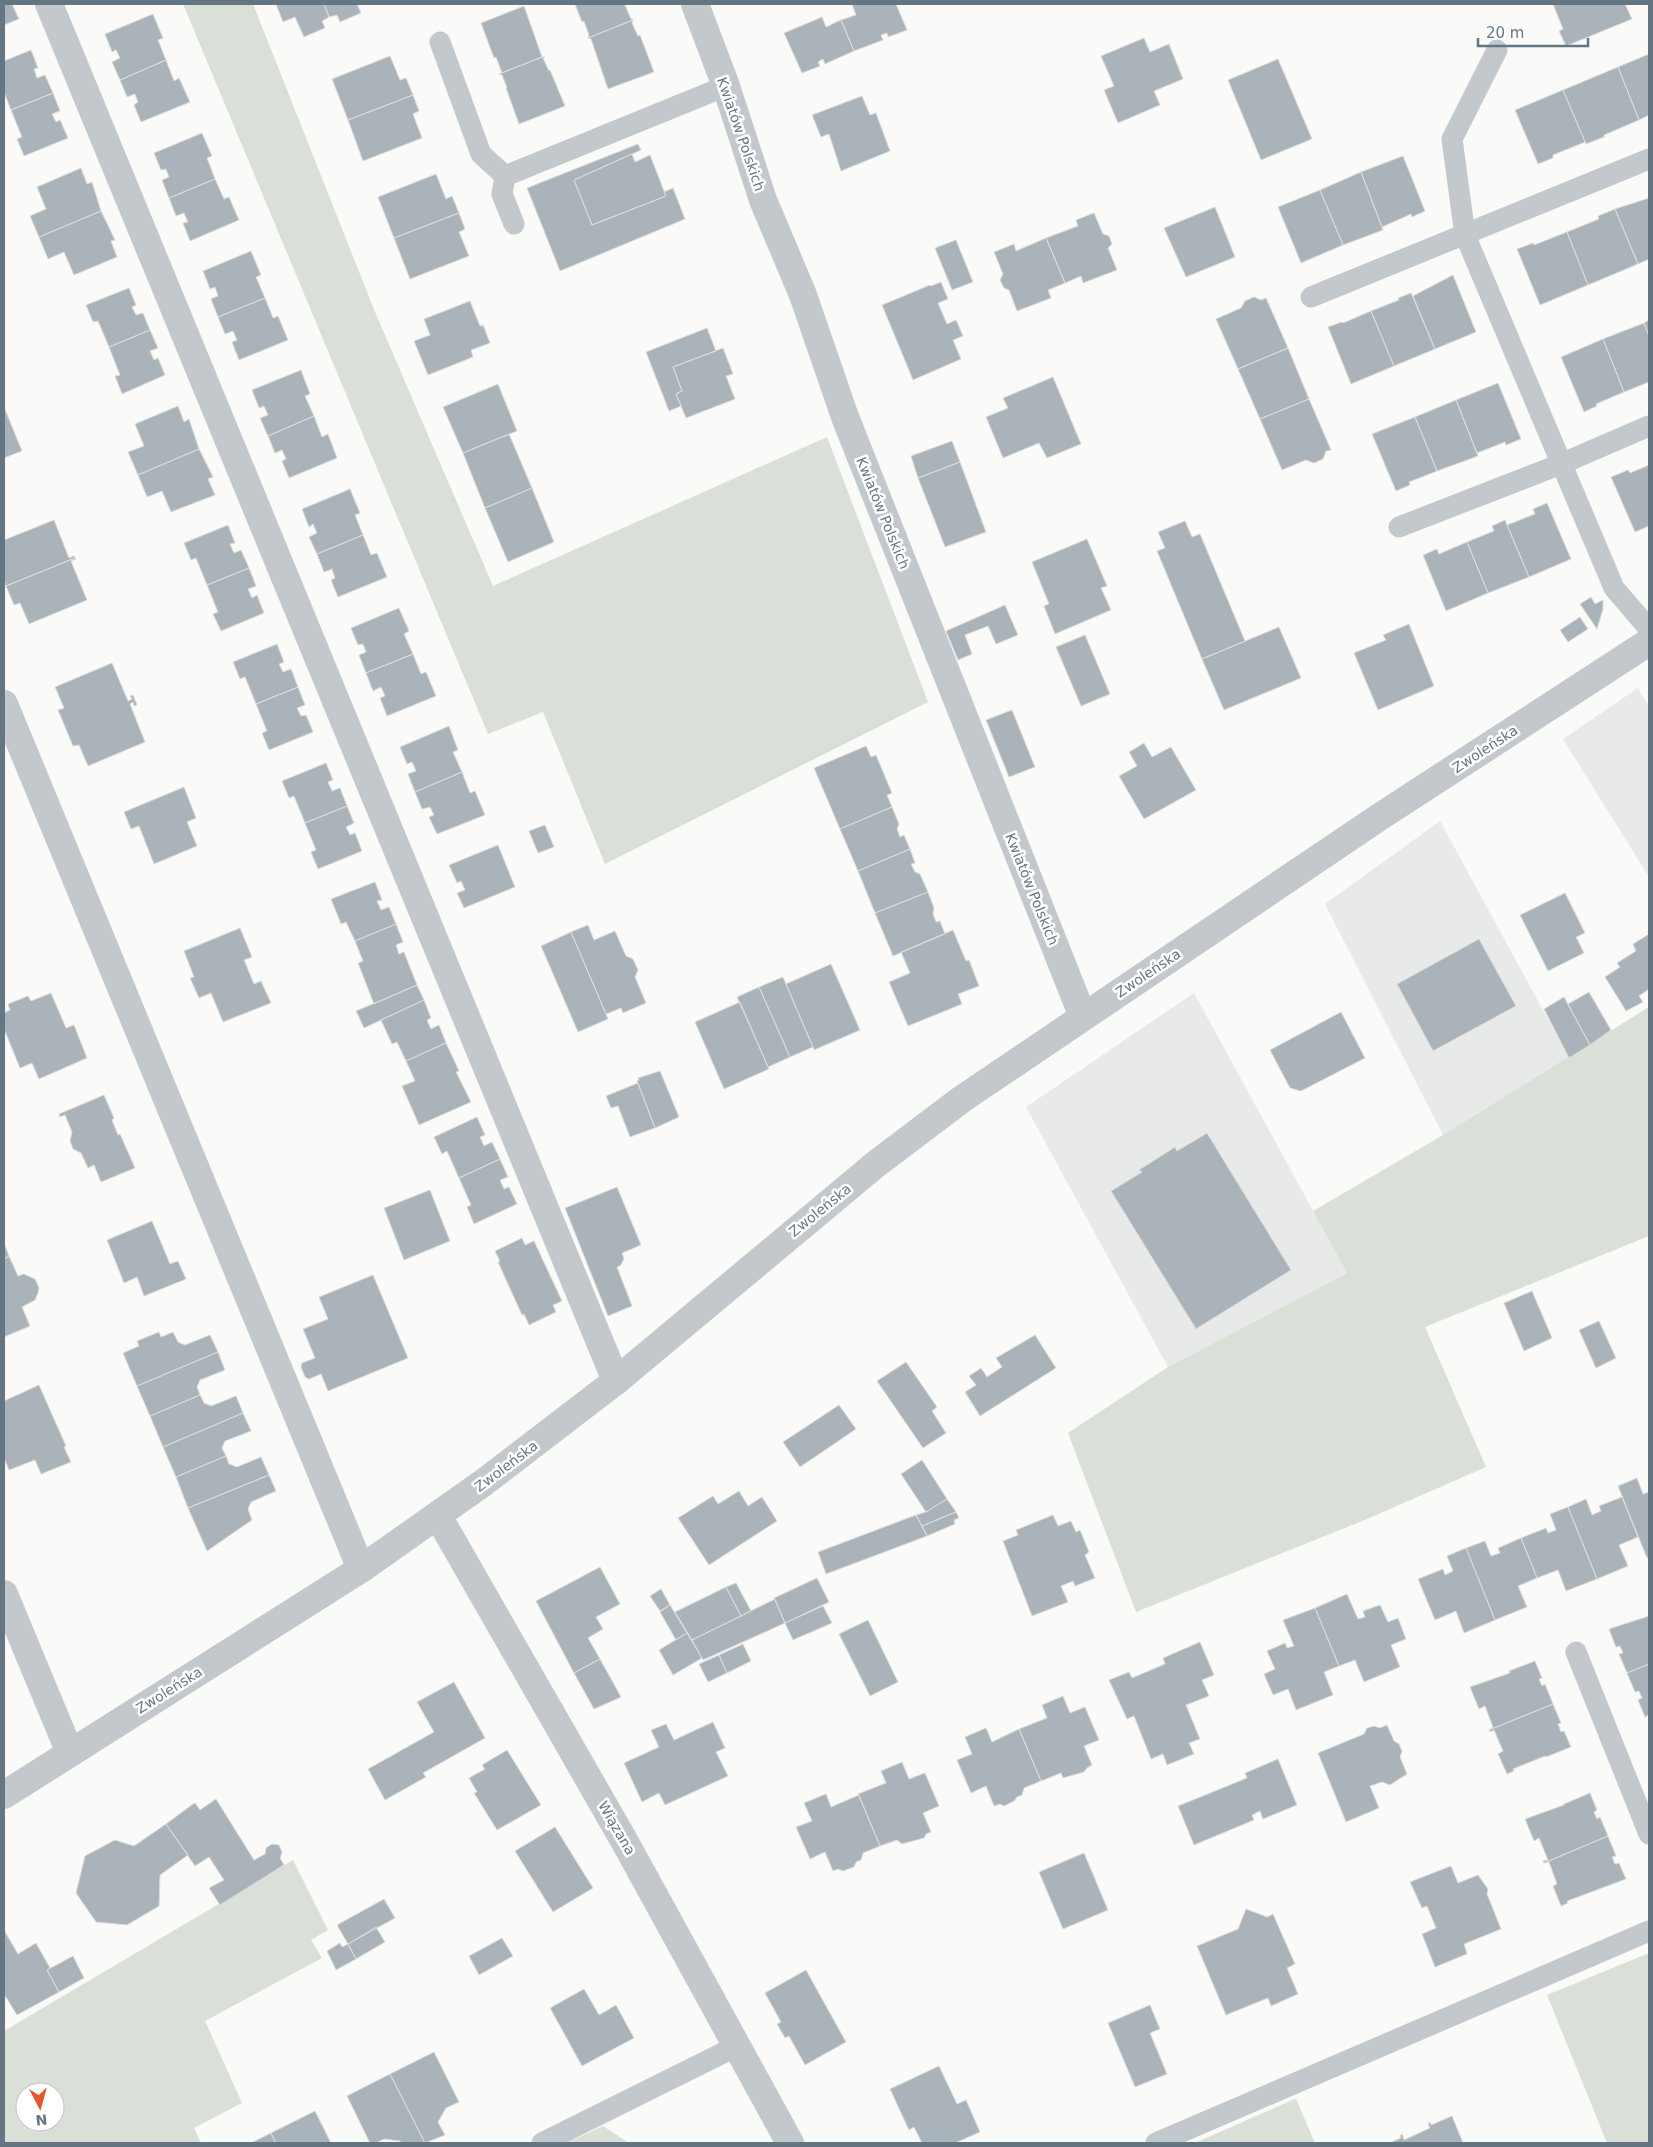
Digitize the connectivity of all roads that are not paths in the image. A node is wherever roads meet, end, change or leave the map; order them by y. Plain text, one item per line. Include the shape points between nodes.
1 (49, 4) edge
2 (695, 4) edge
3 (440, 42) dead end
4 (1497, 50) dead end
5 (726, 86) junction
6 (1649, 159) edge
7 (505, 176) junction
8 (514, 224) dead end
9 (1464, 234) junction
10 (1311, 297) dead end
11 (1649, 426) edge
12 (1561, 464) junction
13 (1400, 527) dead end
14 (1649, 629) edge
15 (1649, 642) edge
16 (4, 704) edge
17 (1083, 1017) junction
18 (616, 1381) junction
19 (438, 1516) junction
20 (361, 1569) junction
21 (4, 1594) edge
22 (1576, 1652) dead end
23 (70, 1753) junction
24 (4, 1795) edge
25 (1649, 1834) edge
26 (1649, 1931) edge
27 (737, 2046) junction
28 (542, 2143) edge
29 (790, 2143) edge
30 (1156, 2143) edge

1 - 18 street
2 - 5 street, Kwiatów Polskich
3 - 7 lane via 481,154
4 - 9 lane via 1452,139
5 - 7 lane
5 - 17 street, Kwiatów Polskich via 763,200 803,296 845,417
6 - 9 lane
7 - 8 lane via 502,194
9 - 10 lane
9 - 12 lane
11 - 12 lane
12 - 13 lane
12 - 14 lane via 1614,588
15 - 17 street, Zwoleńska via 1381,816
16 - 20 street
17 - 18 street, Zwoleńska via 962,1099 876,1164
18 - 19 street, Zwoleńska
19 - 20 street, Zwoleńska
19 - 27 street, Wiązana via 626,1844
20 - 23 street, Zwoleńska
21 - 23 street
22 - 25 lane
23 - 24 street, Zwoleńska
26 - 30 lane
27 - 28 lane
27 - 29 street, Wiązana

